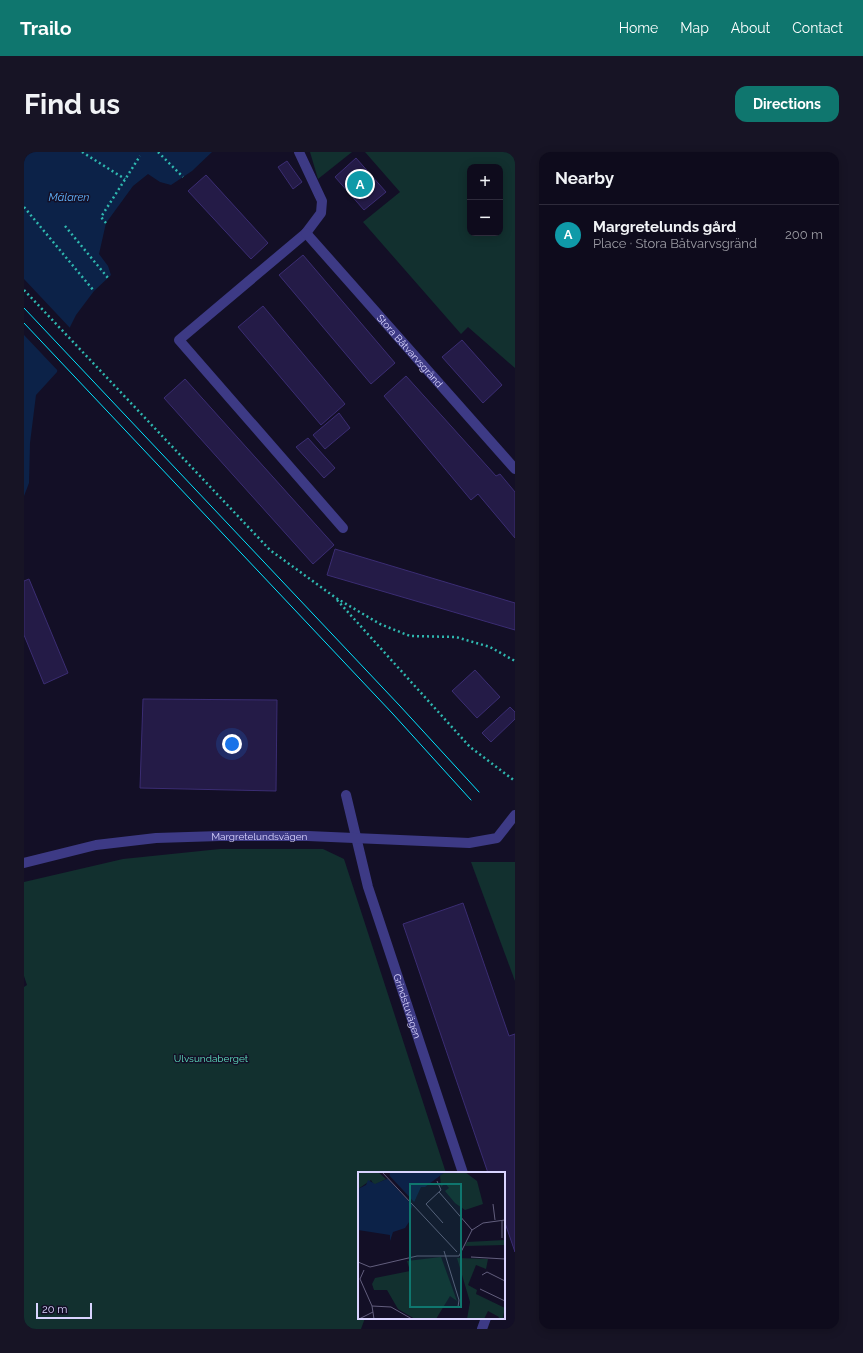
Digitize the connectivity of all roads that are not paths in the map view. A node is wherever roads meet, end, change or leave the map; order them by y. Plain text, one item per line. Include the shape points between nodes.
1 (299, 152) edge
2 (306, 233) junction
3 (515, 469) edge
4 (342, 528) dead end
5 (346, 795) dead end
6 (515, 815) edge
7 (355, 837) junction
8 (24, 863) edge
9 (463, 1172) edge
10 (486, 1319) edge
11 (482, 1329) edge

1 - 2 street via 322,201 321,213
2 - 3 street, Stora Båtvarvsgränd
2 - 4 street via 179,340
5 - 7 street, Grindstuvägen
6 - 7 street, Margretelundsvägen via 497,838 469,843
7 - 8 street, Margretelundsvägen via 156,838 96,845
7 - 9 street, Grindstuvägen via 368,887
10 - 11 street

